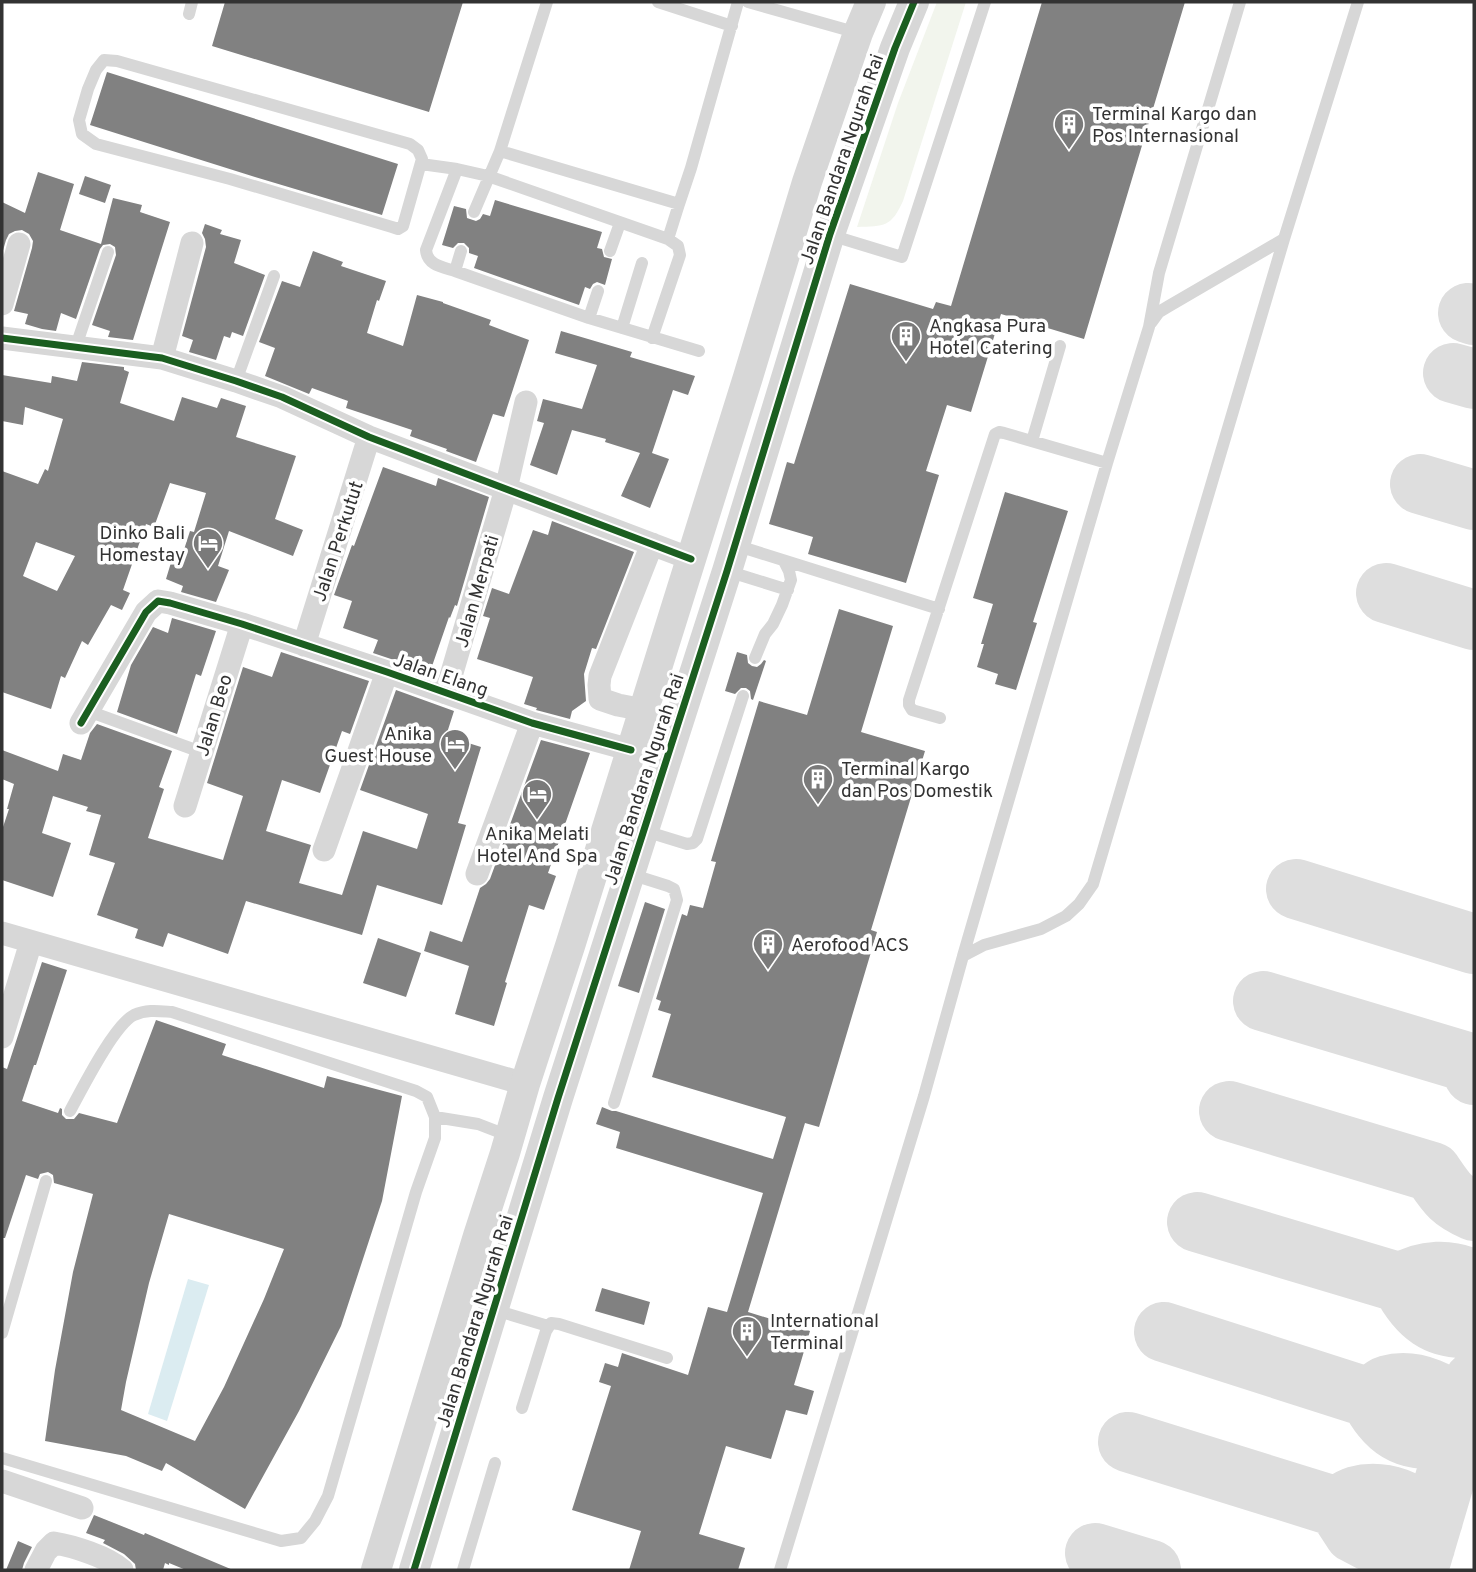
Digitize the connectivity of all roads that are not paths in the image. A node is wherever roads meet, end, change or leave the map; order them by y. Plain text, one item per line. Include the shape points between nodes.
1 (547, 2) edge
2 (658, 2) edge
3 (738, 2) edge
4 (871, 2) edge
5 (914, 2) edge
6 (985, 2) edge
7 (1240, 2) edge
8 (1357, 2) edge
9 (754, 3) edge
10 (732, 26) junction
11 (858, 33) junction
12 (500, 151) junction
13 (421, 164) junction
14 (457, 169) junction
15 (488, 176) junction
16 (679, 204) junction
17 (474, 212) dead end
18 (620, 223) junction
19 (830, 234) junction
20 (668, 239) junction
21 (1284, 239) junction
22 (192, 243) dead end
23 (19, 244) dead end
24 (461, 251) dead end
25 (610, 251) dead end
26 (108, 252) dead end
27 (642, 263) dead end
28 (455, 271) junction
29 (274, 276) dead end
30 (598, 291) dead end
31 (2, 304) edge
32 (589, 318) junction
33 (1149, 327) junction
34 (622, 328) junction
35 (2, 338) edge
36 (652, 338) junction
37 (76, 346) junction
38 (1060, 346) dead end
39 (699, 351) dead end
40 (162, 358) junction
41 (236, 381) junction
42 (526, 402) dead end
43 (369, 437) junction
44 (1031, 441) junction
45 (1107, 463) junction
46 (506, 489) junction
47 (652, 544) junction
48 (731, 558) junction
49 (691, 559) junction
50 (784, 561) junction
51 (788, 590) junction
52 (939, 609) junction
53 (242, 624) junction
54 (304, 645) junction
55 (755, 657) dead end
56 (387, 672) junction
57 (446, 693) junction
58 (743, 696) dead end
59 (600, 699) junction
60 (643, 710) junction
61 (84, 717) joint
62 (940, 718) dead end
63 (532, 723) junction
64 (620, 747) junction
65 (201, 752) junction
66 (185, 806) dead end
67 (609, 820) junction
68 (644, 830) junction
69 (324, 850) dead end
70 (477, 874) dead end
71 (630, 874) junction
72 (2, 933) edge
73 (31, 942) junction
74 (963, 956) junction
75 (2, 1037) edge
76 (525, 1084) junction
77 (614, 1102) dead end
78 (70, 1111) dead end
79 (435, 1117) junction
80 (510, 1136) junction
81 (46, 1181) dead end
82 (494, 1310) junction
83 (548, 1326) junction
84 (2, 1333) edge
85 (667, 1358) dead end
86 (434, 1384) junction
87 (468, 1394) junction
88 (522, 1408) dead end
89 (2, 1458) edge
90 (495, 1462) dead end
91 (2, 1482) edge
92 (82, 1508) dead end
93 (36, 1570) edge
94 (122, 1570) edge
95 (376, 1570) edge
96 (415, 1570) edge
97 (463, 1570) edge
98 (780, 1570) edge

1 - 12 lane
2 - 10 lane
3 - 10 lane
4 - 11 street, Jalan Bandara Ngurah Rai
5 - 19 street, Jalan Bandara Ngurah Rai
6 - 19 lane via 902,257
7 - 33 lane via 1159,273
8 - 21 lane
9 - 11 lane
10 - 16 lane
11 - 49 street, Jalan Bandara Ngurah Rai
12 - 15 lane
12 - 16 lane
13 - 13 lane via 398,229 96,144 82,134 79,120 96,69 104,60 117,61 410,144 418,150
13 - 14 lane
14 - 15 lane
14 - 28 lane via 426,250 432,263
15 - 17 lane
15 - 18 lane
16 - 20 lane
18 - 20 lane
18 - 25 lane
19 - 48 street, Jalan Bandara Ngurah Rai
20 - 36 lane via 678,246 680,255
21 - 33 lane via 1159,312
21 - 74 lane via 1093,884 1066,916
22 - 40 street
23 - 31 street
24 - 28 lane
26 - 37 lane
27 - 34 lane
28 - 32 lane
29 - 41 lane
30 - 32 lane
32 - 34 lane
33 - 45 lane
34 - 36 lane
35 - 37 street
36 - 39 lane
37 - 40 street
38 - 44 lane
40 - 41 street
41 - 43 street
42 - 46 street, Jalan Merpati
43 - 46 street
43 - 54 street, Jalan Perkutut
44 - 45 lane
44 - 52 lane via 999,432 993,438
45 - 74 lane
46 - 47 street
46 - 57 street, Jalan Merpati
47 - 49 street
47 - 59 street via 600,676
48 - 50 lane
48 - 51 lane
48 - 68 street, Jalan Bandara Ngurah Rai
49 - 60 street, Jalan Bandara Ngurah Rai
50 - 51 lane via 791,580
50 - 52 lane
51 - 55 lane
52 - 62 lane via 909,705
53 - 54 street, Jalan Elang
53 - 61 street, Jalan Elang via 158,601 146,612
53 - 65 street, Jalan Beo
54 - 56 street, Jalan Elang
56 - 57 street, Jalan Elang
56 - 69 street
57 - 63 street, Jalan Elang
58 - 68 lane via 697,839 687,844
59 - 60 street
59 - 64 street via 603,718
60 - 64 street, Jalan Bandara Ngurah Rai
61 - 65 lane
63 - 64 street, Jalan Elang
63 - 70 street
64 - 67 street, Jalan Bandara Ngurah Rai
65 - 66 street, Jalan Beo
67 - 68 lane
67 - 76 street, Jalan Bandara Ngurah Rai
68 - 71 street, Jalan Bandara Ngurah Rai
71 - 77 lane via 668,886 677,900
71 - 82 street, Jalan Bandara Ngurah Rai
72 - 73 street
73 - 75 street
73 - 76 street
74 - 98 lane
76 - 80 street, Jalan Bandara Ngurah Rai
78 - 79 lane via 118,1029 132,1016 149,1010 172,1012 416,1091 427,1097
79 - 80 lane via 478,1124
79 - 89 lane via 435,1138 328,1496 301,1538 281,1541
80 - 86 street, Jalan Bandara Ngurah Rai
81 - 84 lane
82 - 83 lane
82 - 87 street, Jalan Bandara Ngurah Rai
83 - 85 lane via 559,1324
83 - 88 lane
86 - 87 street
86 - 95 street, Jalan Bandara Ngurah Rai
87 - 96 street, Jalan Bandara Ngurah Rai
90 - 97 lane
91 - 92 street
93 - 94 street via 54,1543

